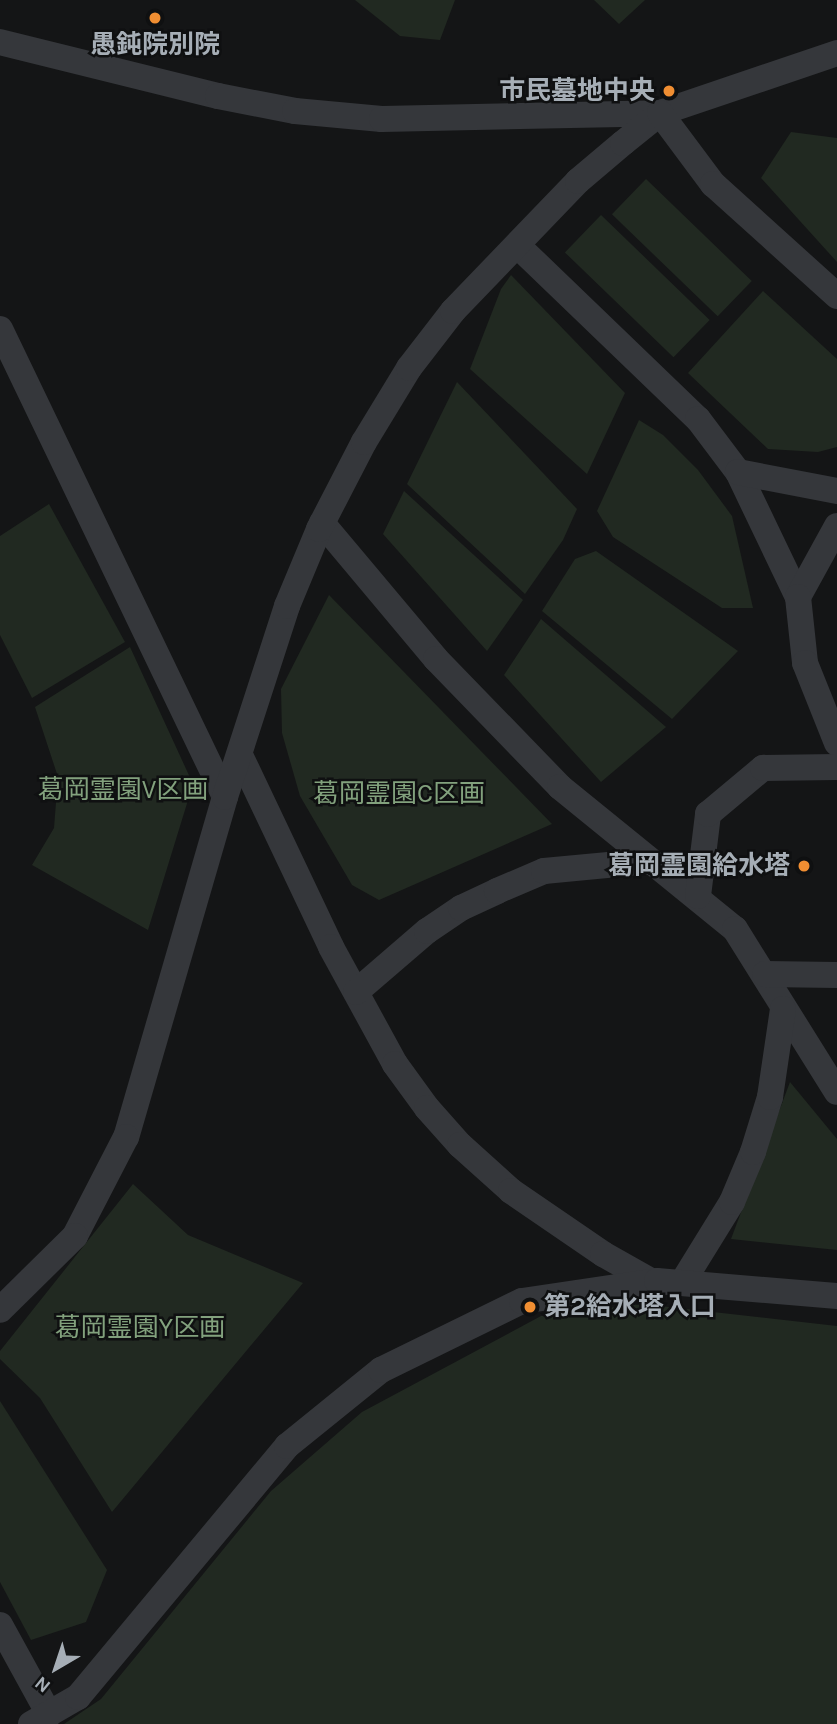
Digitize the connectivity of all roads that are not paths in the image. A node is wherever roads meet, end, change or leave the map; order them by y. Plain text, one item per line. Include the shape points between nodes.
1 (0, 42) edge
2 (837, 53) edge
3 (660, 113) junction
4 (517, 244) junction
5 (837, 296) edge
6 (0, 329) edge
7 (738, 472) junction
8 (837, 491) edge
9 (322, 523) junction
10 (837, 526) edge
11 (798, 597) junction
12 (837, 743) edge
13 (240, 755) junction
14 (837, 767) edge
15 (225, 797) junction
16 (649, 861) junction
17 (698, 896) junction
18 (765, 974) junction
19 (837, 975) edge
20 (356, 992) junction
21 (782, 1009) junction
22 (837, 1092) edge
23 (651, 1282) junction
24 (682, 1283) junction
25 (837, 1296) edge
26 (0, 1310) edge
27 (0, 1625) edge
28 (40, 1719) edge

1 - 3 street via 295,111 382,119
2 - 3 street
3 - 4 street via 578,180
3 - 5 street via 713,184
4 - 7 street via 698,419
4 - 9 street via 453,311 409,368
6 - 15 street
7 - 8 street
7 - 11 street
9 - 13 street via 286,607
9 - 16 street via 495,722 559,787
10 - 11 street
11 - 12 street via 805,663
13 - 15 street
13 - 20 street
14 - 17 street via 763,768 708,814
15 - 26 street via 127,1138 75,1236
16 - 17 street
16 - 20 street via 544,871 497,891 427,931
17 - 18 street via 735,929
18 - 19 street
18 - 21 street
20 - 23 street via 395,1064 460,1145 556,1223
21 - 22 street
21 - 24 street via 770,1097 753,1152 732,1202
23 - 24 street
23 - 28 street via 522,1301 381,1370 287,1446 78,1697
24 - 25 street
27 - 28 street

